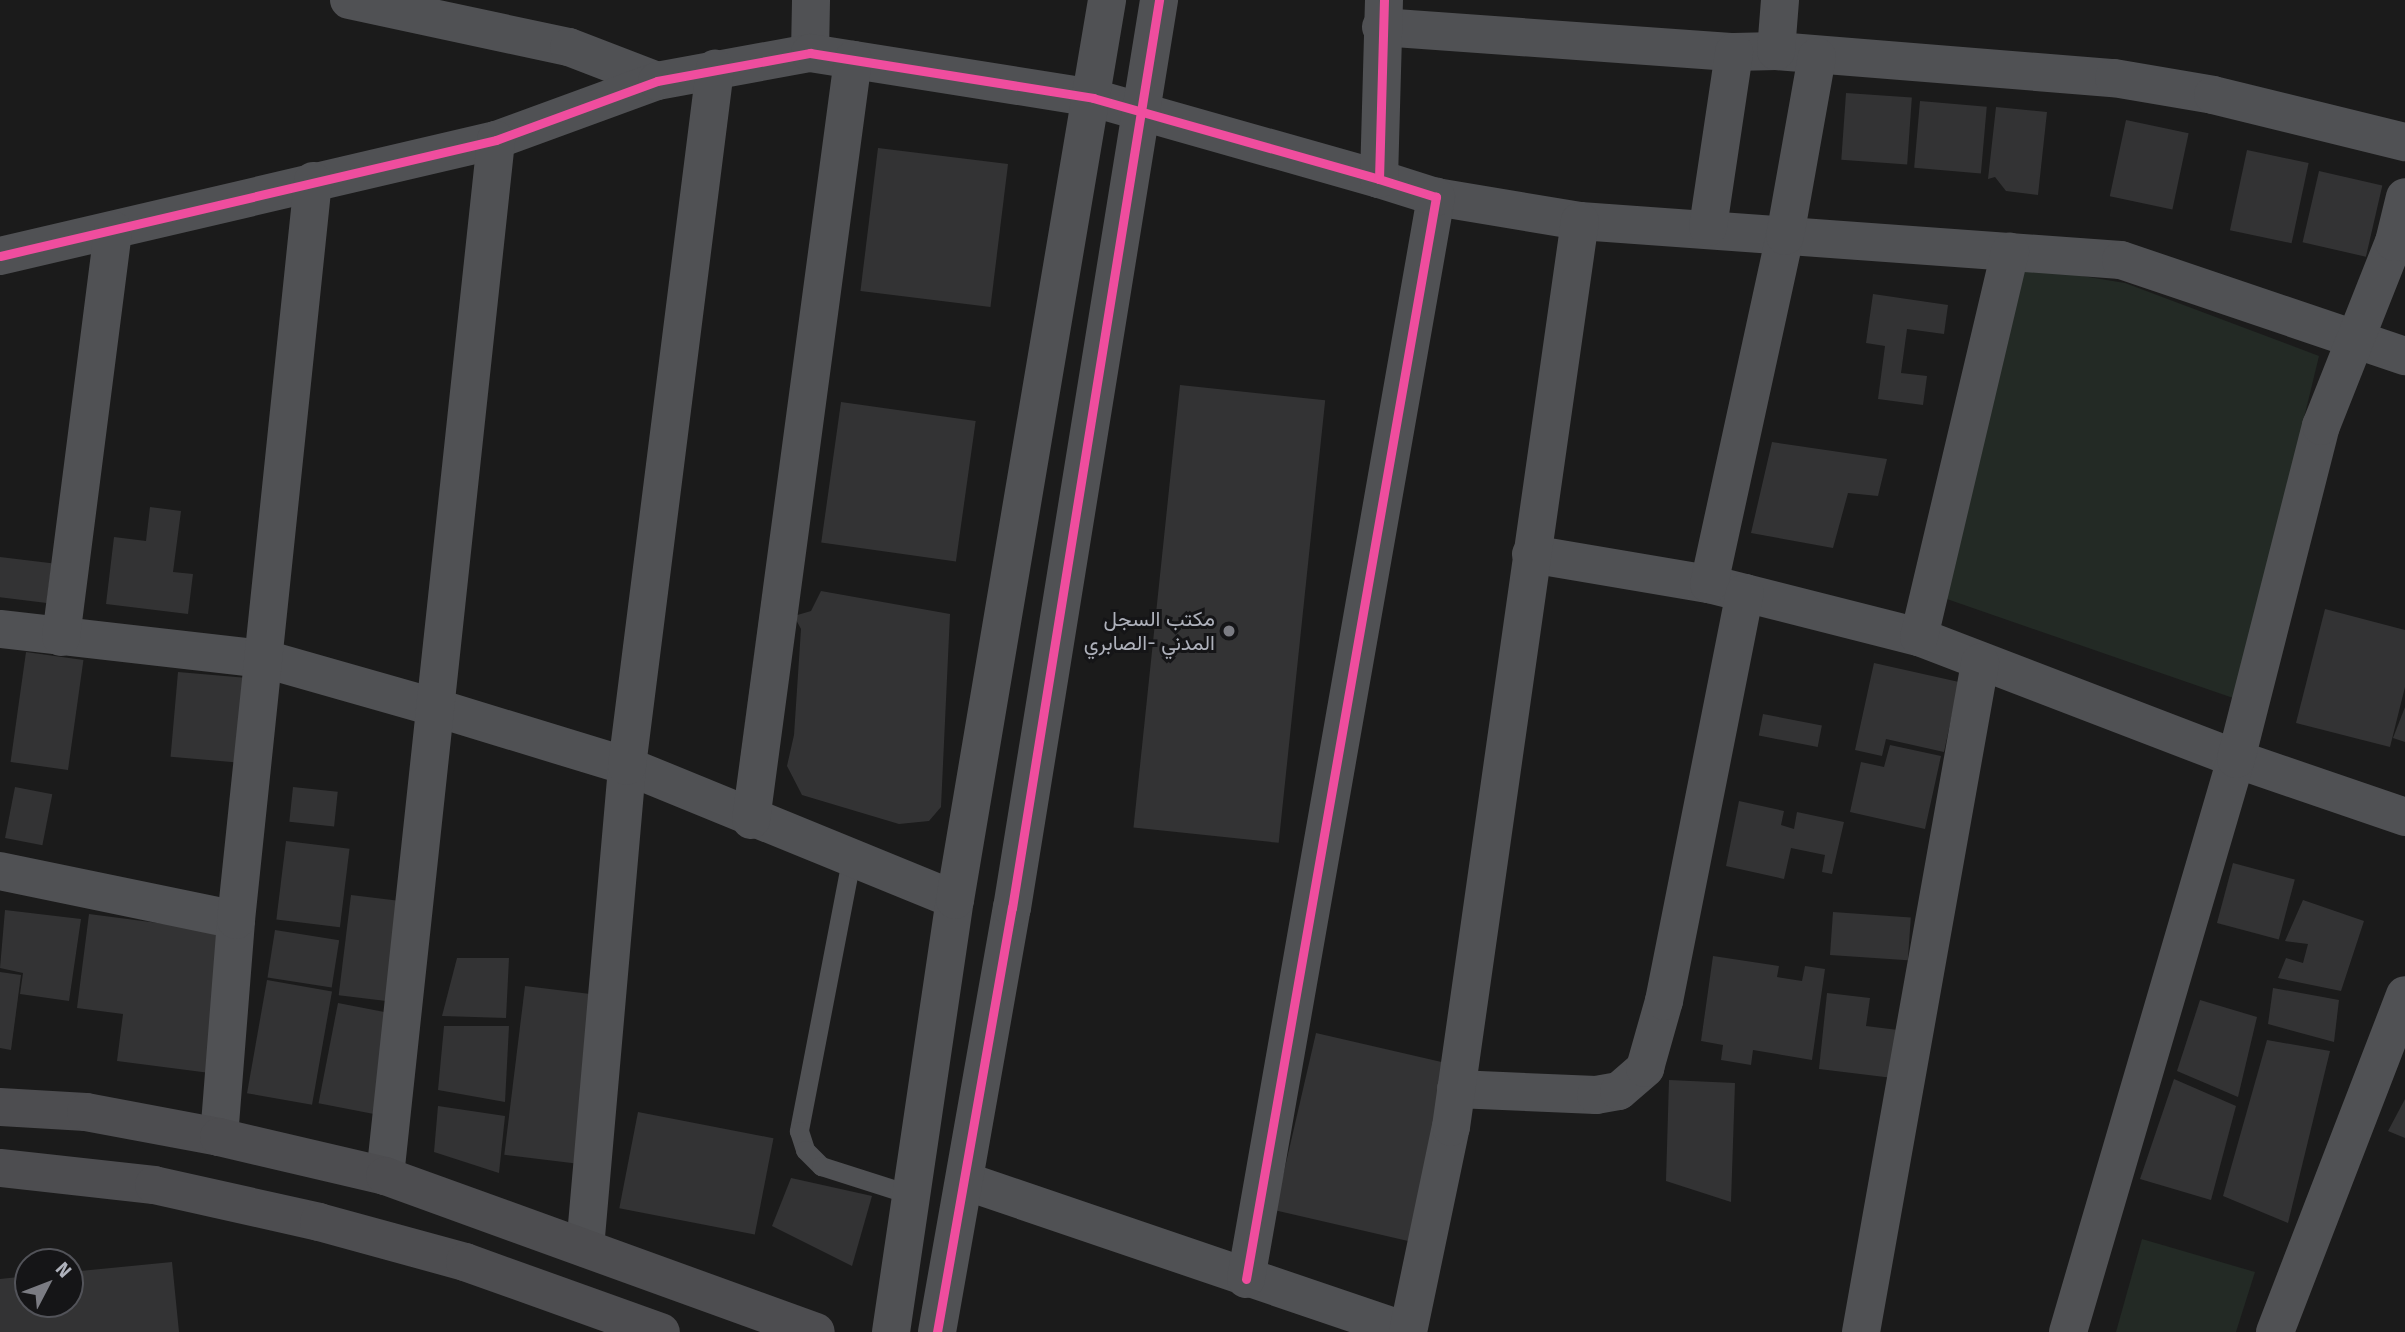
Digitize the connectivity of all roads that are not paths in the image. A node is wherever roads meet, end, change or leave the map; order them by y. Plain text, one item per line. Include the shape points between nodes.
1 (349, 0) edge
2 (811, 0) edge
3 (1107, 0) edge
4 (1159, 0) edge
5 (1780, 0) edge
6 (1382, 13) edge
7 (1776, 51) junction
8 (1734, 52) junction
9 (810, 53) junction
10 (1817, 57) junction
11 (853, 60) junction
12 (715, 69) junction
13 (657, 81) junction
14 (1093, 97) junction
15 (1140, 110) junction
16 (496, 140) junction
17 (2405, 142) edge
18 (1379, 179) junction
19 (313, 181) junction
20 (1436, 197) junction
21 (2405, 197) edge
22 (1580, 220) junction
23 (1708, 227) junction
24 (113, 230) junction
25 (1784, 236) junction
26 (2010, 251) junction
27 (0, 256) edge
28 (2353, 339) junction
29 (2405, 356) edge
30 (1531, 554) junction
31 (1727, 589) junction
32 (0, 629) edge
33 (61, 637) junction
34 (1919, 637) junction
35 (265, 659) junction
36 (1980, 663) junction
37 (437, 708) junction
38 (2236, 759) junction
39 (627, 766) junction
40 (2405, 817) edge
41 (751, 820) junction
42 (851, 860) junction
43 (0, 871) edge
44 (955, 900) junction
45 (236, 920) junction
46 (2405, 995) edge
47 (1456, 1089) junction
48 (0, 1107) edge
49 (219, 1137) junction
50 (0, 1168) edge
51 (385, 1175) junction
52 (965, 1181) junction
53 (909, 1194) junction
54 (585, 1248) junction
55 (1246, 1279) junction
56 (662, 1332) edge
57 (816, 1332) edge
58 (891, 1332) edge
59 (937, 1332) edge
60 (1408, 1332) edge
61 (1861, 1332) edge
62 (2068, 1332) edge
63 (2275, 1332) edge

1 - 13 street via 569,47
2 - 9 street
3 - 14 street
4 - 15 street
5 - 7 street
6 - 8 street
6 - 18 street
7 - 8 street
7 - 10 street
8 - 23 street
9 - 11 street
9 - 12 street
10 - 17 street via 2114,78 2213,95
10 - 25 street
11 - 14 street
11 - 41 street
12 - 13 street
12 - 39 street
13 - 16 street
14 - 15 street
14 - 44 street
15 - 18 street
15 - 52 street
16 - 19 street
16 - 37 street
18 - 20 street
19 - 24 street
19 - 35 street
20 - 22 street
20 - 55 street
21 - 28 street via 2394,242
22 - 23 street
22 - 30 street
23 - 25 street
24 - 27 street
24 - 33 street
25 - 26 street
25 - 31 street
26 - 28 street via 2122,260
26 - 34 street
28 - 29 street
28 - 38 street via 2321,426
30 - 31 street
30 - 47 street
31 - 34 street
31 - 47 street via 1664,1001 1645,1068 1619,1091 1595,1095
32 - 33 street
33 - 35 street
34 - 36 street
35 - 37 street
35 - 45 street
36 - 38 street
36 - 61 street
37 - 39 street
37 - 51 street
38 - 40 street
38 - 62 street
39 - 41 street
39 - 54 street
41 - 42 street
42 - 44 street
42 - 53 lane via 799,1131 805,1150 821,1166
43 - 45 street
44 - 53 street
45 - 49 street
46 - 63 street
47 - 60 street
48 - 49 main road via 86,1112
49 - 51 main road
50 - 56 main road via 154,1185 319,1222 465,1262
51 - 54 main road
52 - 55 street
52 - 59 street
53 - 58 street
54 - 57 main road
55 - 60 street

